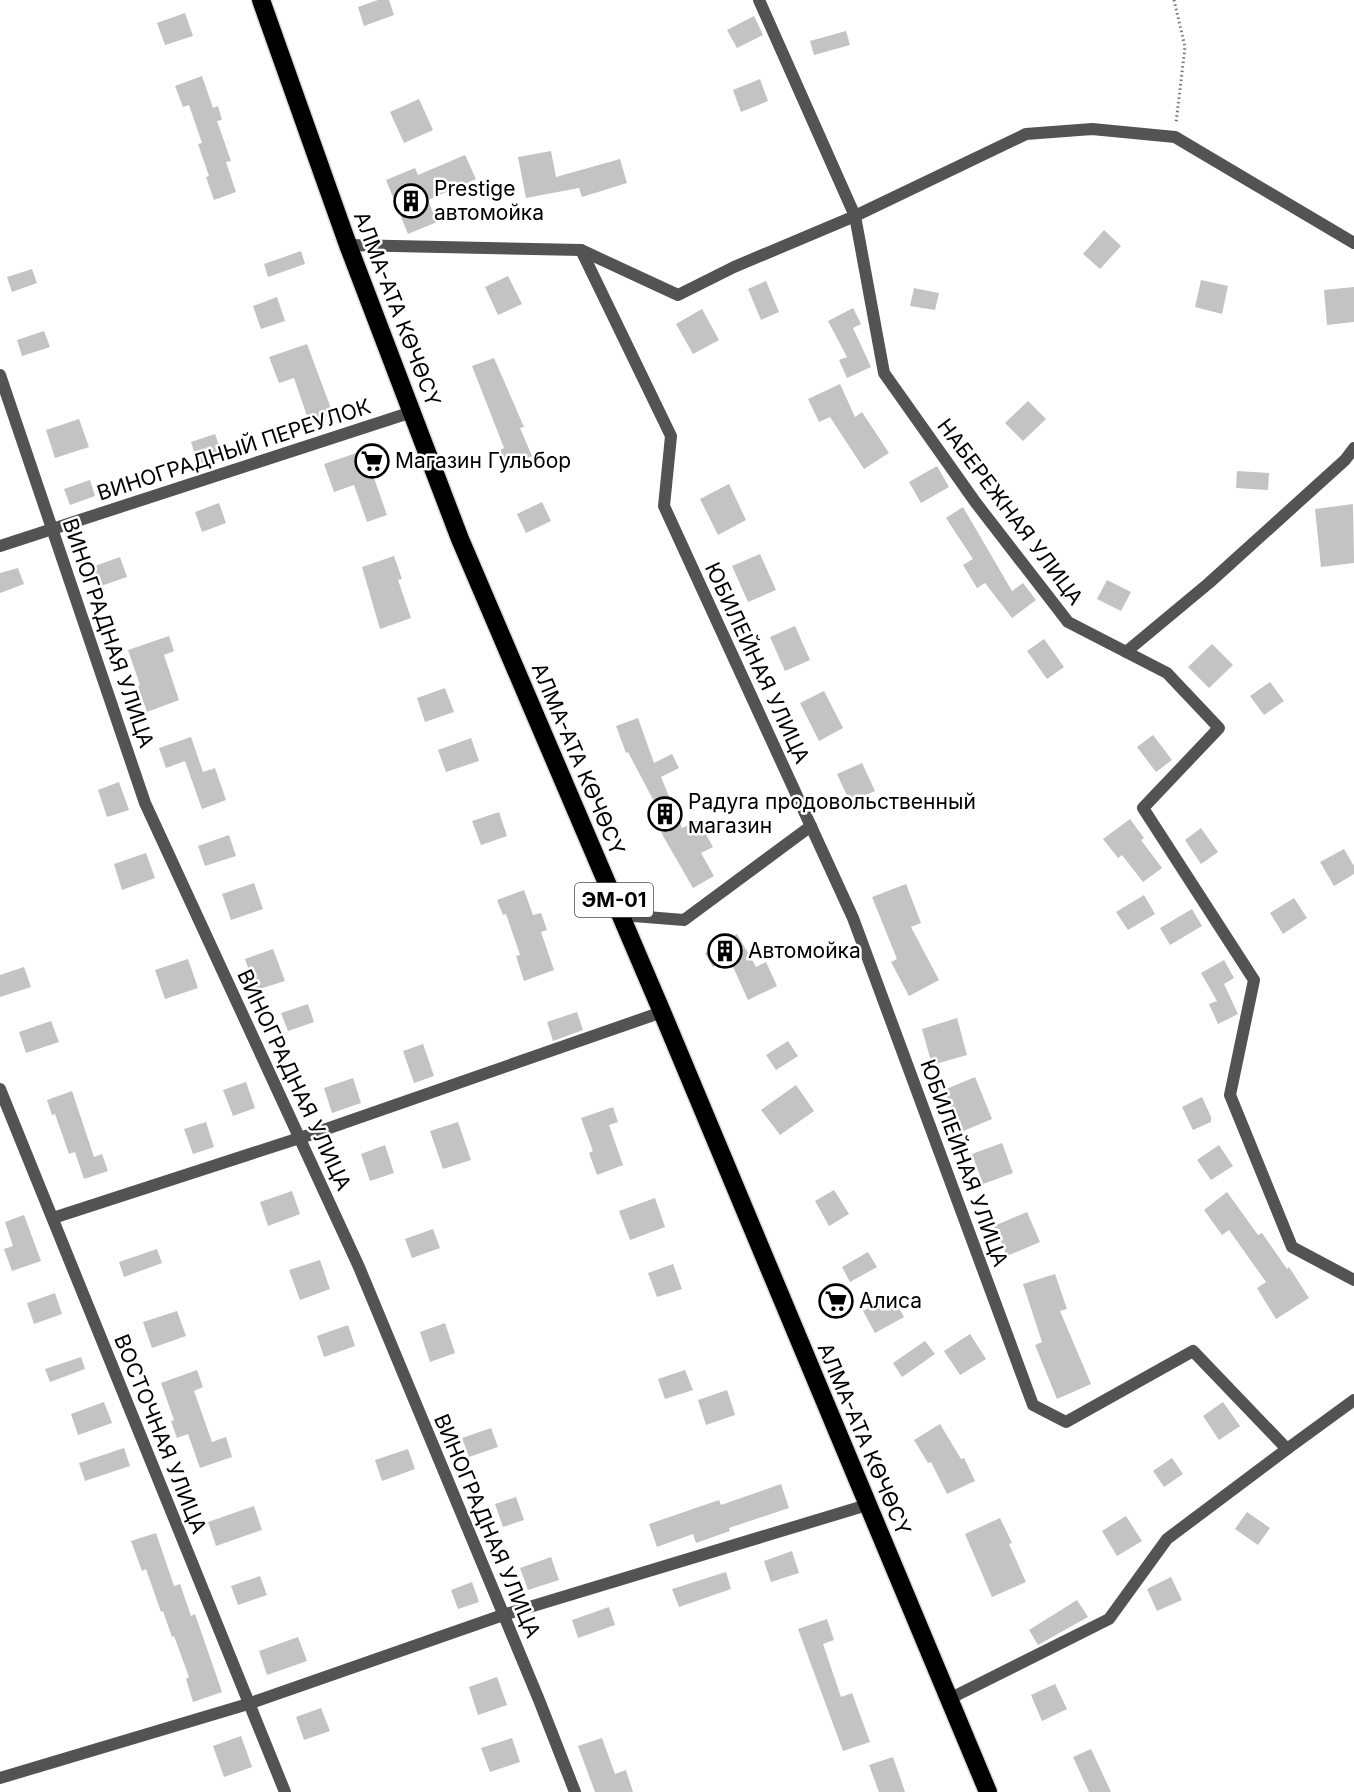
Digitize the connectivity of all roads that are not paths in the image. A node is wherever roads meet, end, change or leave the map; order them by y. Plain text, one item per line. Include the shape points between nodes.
1 (261, 0) edge
2 (759, 0) edge
3 (855, 216) junction
4 (1354, 243) edge
5 (348, 244) junction
6 (581, 250) junction
7 (0, 375) edge
8 (412, 412) junction
9 (1354, 448) edge
10 (52, 530) junction
11 (0, 546) edge
12 (1126, 652) junction
13 (811, 826) junction
14 (621, 915) junction
15 (662, 1012) junction
16 (0, 1089) edge
17 (299, 1138) junction
18 (53, 1218) junction
19 (1354, 1280) edge
20 (1354, 1400) edge
21 (1287, 1449) junction
22 (867, 1505) junction
23 (503, 1615) junction
24 (949, 1699) junction
25 (248, 1704) junction
26 (0, 1778) edge
27 (285, 1792) edge
28 (575, 1792) edge
29 (988, 1792) edge

1 - 5 highway, АЛМА-АТА КӨЧӨСҮ / ЭМ-01
2 - 3 street, НАБЕРЕЖНАЯ УЛИЦА
3 - 4 street via 1026,134 1092,129 1175,137
3 - 6 street via 678,295
3 - 12 street, НАБЕРЕЖНАЯ УЛИЦА via 884,373 976,503 1068,622
5 - 6 street
5 - 8 highway, АЛМА-АТА КӨЧӨСҮ / ЭМ-01
6 - 13 street, ЮБИЛЕЙНАЯ УЛИЦА via 671,435 664,506
7 - 10 street, ВИНОГРАДНАЯ УЛИЦА
8 - 10 street, ВИНОГРАДНЫЙ ПЕРЕУЛОК
8 - 14 highway, АЛМА-АТА КӨЧӨСҮ / ЭМ-01 via 460,539
9 - 12 street via 1209,583
10 - 11 street, ВИНОГРАДНЫЙ ПЕРЕУЛОК
10 - 17 street, ВИНОГРАДНАЯ УЛИЦА via 145,803
12 - 19 street, НАБЕРЕЖНАЯ УЛИЦА via 1167,673 1220,728 1143,808 1254,980 1230,1095 1292,1247
13 - 14 street via 684,920
13 - 21 street, ЮБИЛЕЙНАЯ УЛИЦА via 854,918 1033,1405 1066,1422 1193,1351
14 - 15 highway, АЛМА-АТА КӨЧӨСҮ / ЭМ-01
15 - 17 street
15 - 22 highway, АЛМА-АТА КӨЧӨСҮ / ЭМ-01
16 - 18 street, ВОСТОЧНАЯ УЛИЦА
17 - 18 street
17 - 23 street, ВИНОГРАДНАЯ УЛИЦА via 359,1267
18 - 25 street, ВОСТОЧНАЯ УЛИЦА
20 - 21 street
21 - 24 street via 1167,1539 1109,1619
22 - 23 street
22 - 24 highway, АЛМА-АТА КӨЧӨСҮ / ЭМ-01
23 - 25 street
23 - 28 street, ВИНОГРАДНАЯ УЛИЦА
24 - 29 highway, АЛМА-АТА КӨЧӨСҮ / ЭМ-01
25 - 26 street
25 - 27 street, ВОСТОЧНАЯ УЛИЦА

